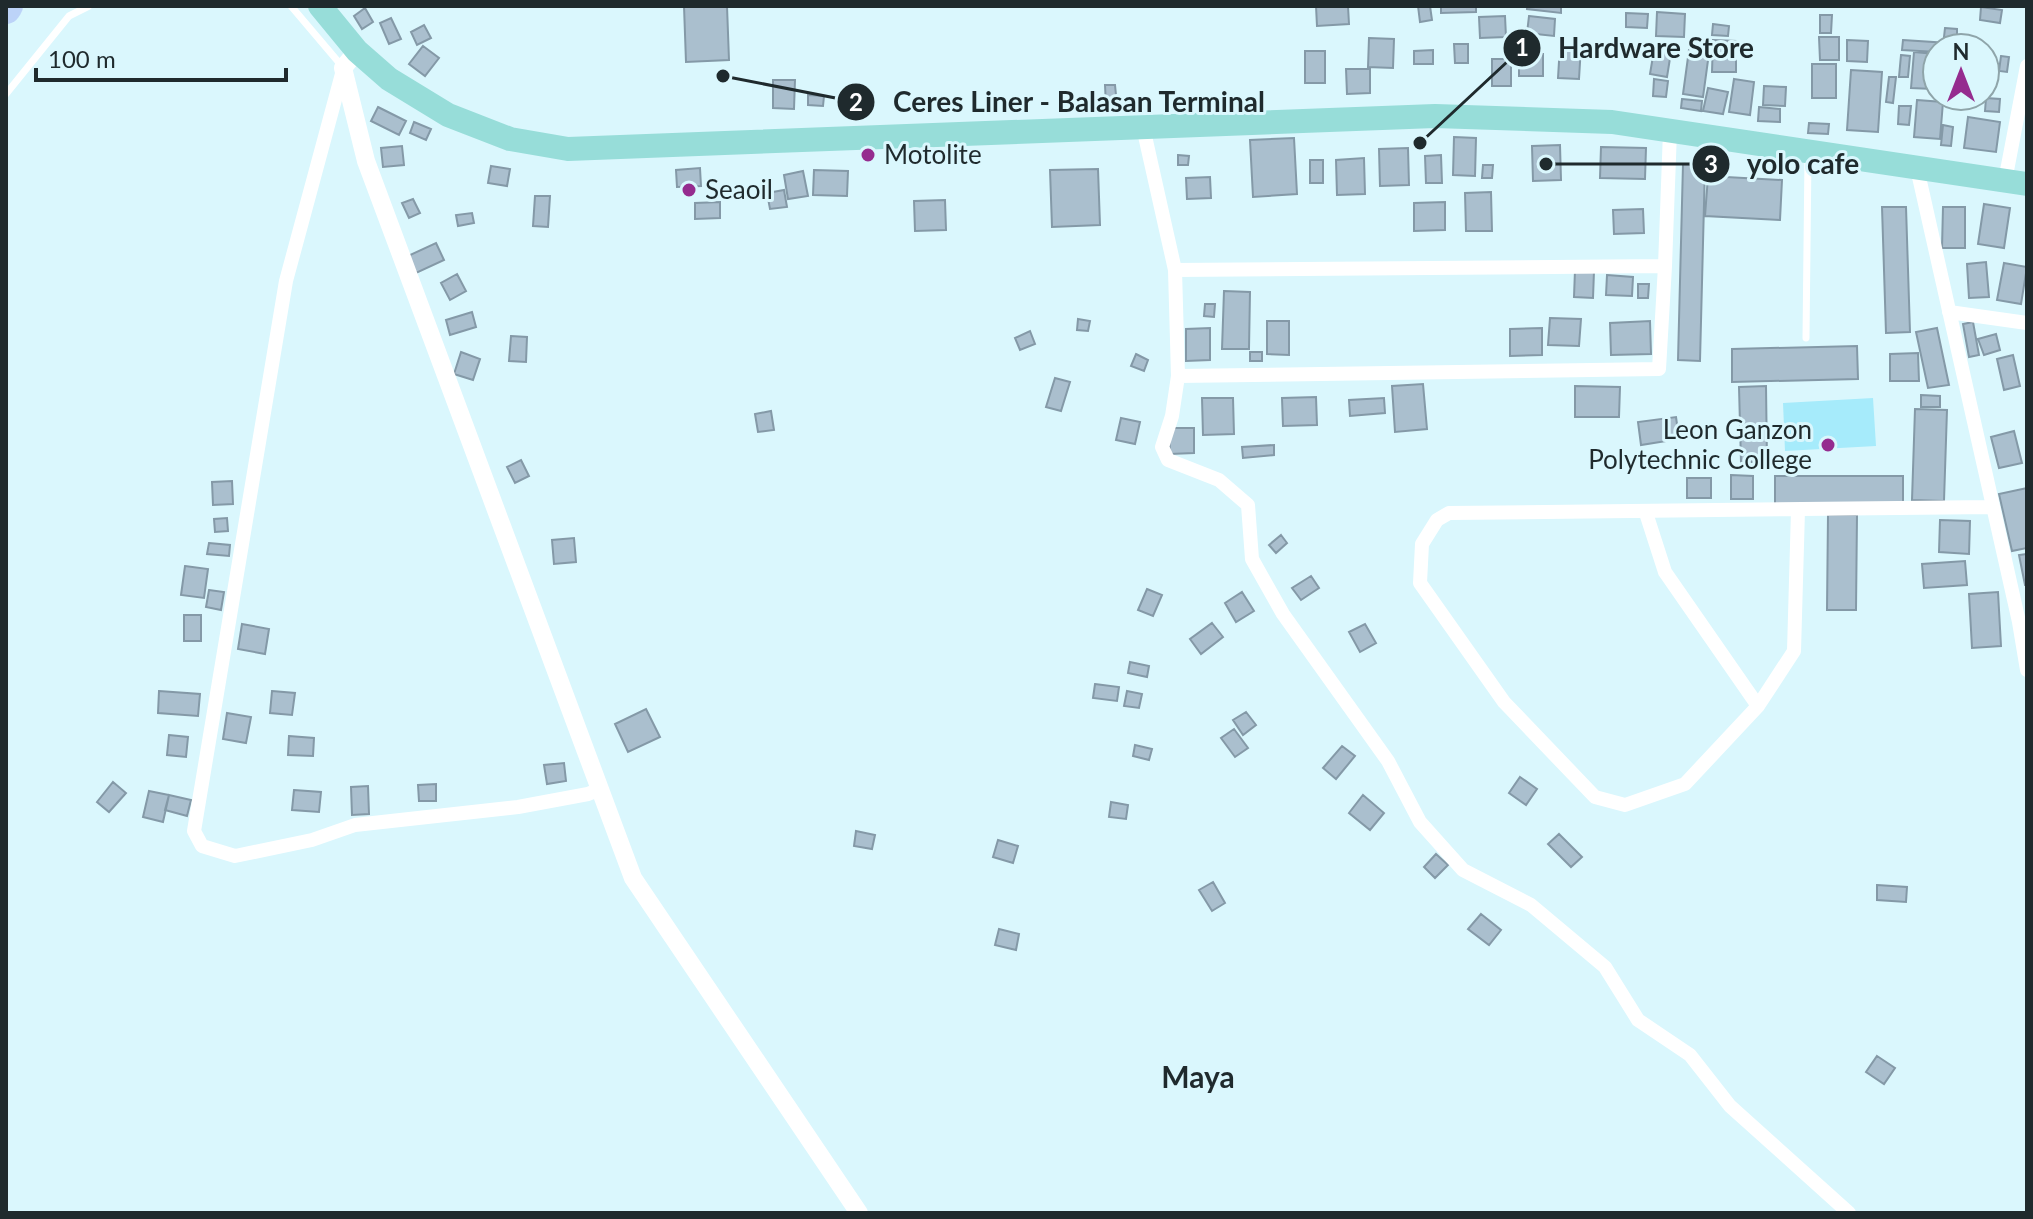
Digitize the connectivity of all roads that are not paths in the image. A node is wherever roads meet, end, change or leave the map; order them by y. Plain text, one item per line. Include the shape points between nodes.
1 (89, 6) edge
2 (291, 6) edge
3 (320, 6) edge
4 (350, 60) junction
5 (2027, 66) edge
6 (6, 94) edge
7 (1143, 127) junction
8 (1670, 131) junction
9 (1808, 152) junction
10 (1917, 168) junction
11 (2016, 182) edge
12 (1665, 266) junction
13 (1175, 270) junction
14 (1949, 312) junction
15 (2027, 323) edge
16 (1806, 338) dead end
17 (1178, 376) junction
18 (1993, 507) junction
19 (1798, 510) junction
20 (1646, 513) junction
21 (2027, 670) edge
22 (1758, 706) junction
23 (600, 789) junction
24 (859, 1213) edge
25 (1849, 1213) edge

1 - 6 lane via 69,16
2 - 4 lane
3 - 4 main road
4 - 7 main road via 448,115 510,139 568,149
4 - 23 street via 366,161
4 - 23 street via 286,281 194,831 202,846 235,856 355,825 518,807
5 - 11 street
7 - 8 main road via 1435,116 1612,122
7 - 13 street
8 - 9 main road
8 - 12 street
9 - 10 main road
9 - 16 lane
10 - 11 main road
10 - 14 street
12 - 13 street
12 - 17 street via 1659,369
13 - 17 street
14 - 15 street
14 - 18 street
17 - 25 street via 1162,447 1168,460 1219,480 1248,505 1252,559 1283,614 1388,761 1420,822 1463,870 1531,905 1605,967 1638,1020 1690,1055 1730,1106
18 - 19 street
18 - 21 street
19 - 20 street
19 - 22 street via 1794,651
20 - 22 street via 1665,572
20 - 22 street via 1449,513 1437,520 1422,544 1420,583 1504,702 1595,797 1625,805 1685,784
23 - 24 street via 633,878

